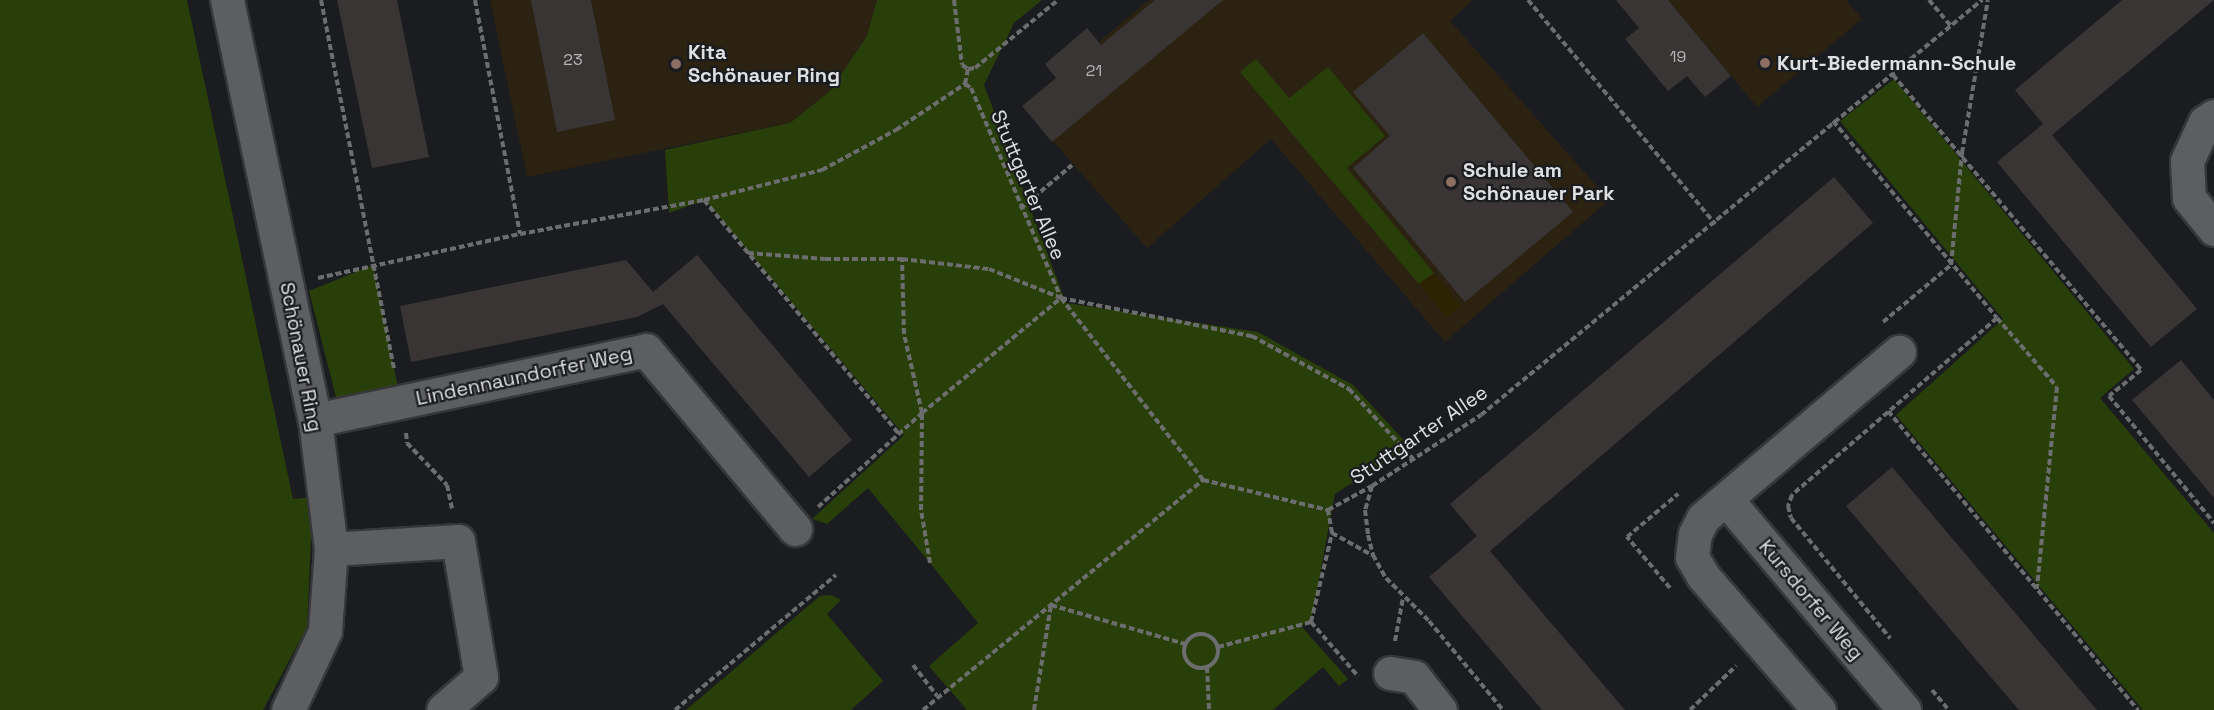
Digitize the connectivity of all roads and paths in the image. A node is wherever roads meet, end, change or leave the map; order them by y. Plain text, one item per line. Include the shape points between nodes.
1 (227, 0) edge
2 (321, 0) edge
3 (475, 0) edge
4 (954, 0) edge
5 (1058, 0) edge
6 (1528, 0) edge
7 (1929, 0) edge
8 (1982, 0) edge
9 (1988, 0) edge
10 (1950, 26) junction
11 (968, 69) junction
12 (1893, 75) junction
13 (965, 84) junction
14 (2214, 116) edge
15 (1833, 121) junction
16 (1962, 153) junction
17 (1072, 165) dead end
18 (704, 200) junction
19 (1020, 209) junction
20 (1714, 224) junction
21 (2214, 229) edge
22 (520, 234) junction
23 (748, 253) junction
24 (902, 259) junction
25 (373, 265) junction
26 (1951, 265) junction
27 (288, 285) junction
28 (1061, 298) junction
29 (1997, 318) junction
30 (1899, 352) joint
31 (1864, 382) junction
32 (401, 402) junction
33 (1889, 412) junction
34 (922, 413) junction
35 (315, 420) junction
36 (899, 434) junction
37 (1414, 460) junction
38 (1203, 480) junction
39 (1372, 486) junction
40 (1726, 499) junction
41 (1328, 510) junction
42 (2214, 523) edge
43 (795, 529) joint
44 (1332, 533) junction
45 (458, 541) junction
46 (331, 549) junction
47 (1373, 555) junction
48 (930, 563) dead end
49 (836, 574) dead end
50 (2037, 590) junction
51 (1403, 598) junction
52 (1051, 604) junction
53 (1311, 622) junction
54 (1893, 642) dead end
55 (1185, 644) junction
56 (1218, 647) junction
57 (913, 664) dead end
58 (1736, 666) dead end
59 (1207, 667) junction
60 (1375, 676) junction
61 (1929, 686) dead end
62 (937, 696) junction
63 (1893, 707) edge
64 (288, 710) edge
65 (443, 710) edge
66 (675, 710) edge
67 (923, 710) edge
68 (1034, 710) edge
69 (1209, 710) edge
70 (1440, 710) edge
71 (1503, 710) edge
72 (1690, 710) edge
73 (1819, 710) edge
74 (1949, 710) edge
75 (2138, 710) edge

1 - 27 street, Schönauer Ring
2 - 25 path
3 - 22 path
4 - 11 path via 962,65
5 - 11 path via 975,68
6 - 20 path
7 - 10 path
8 - 10 path, Stuttgarter Allee
9 - 16 path
10 - 12 path, Stuttgarter Allee
11 - 13 path
12 - 15 path, Stuttgarter Allee
12 - 16 path
13 - 18 path via 896,130 822,170
13 - 19 path, Stuttgarter Allee via 971,88
14 - 21 street via 2205,122 2187,161 2189,198
15 - 20 path, Stuttgarter Allee
15 - 26 path
16 - 26 path
16 - 42 path via 2141,370 2109,396
17 - 19 path
18 - 22 path
18 - 23 path
19 - 28 path, Stuttgarter Allee
20 - 37 path, Stuttgarter Allee via 1480,415
22 - 25 path
23 - 24 path
23 - 36 path
24 - 28 path via 989,269
24 - 34 path via 904,334
25 - 27 path
25 - 32 path
26 - 29 path
26 - 30 path via 1881,323
27 - 35 street, Schönauer Ring
28 - 34 path
28 - 37 path via 1252,336 1349,389
28 - 38 path, Stuttgarter Allee
29 - 33 path
29 - 50 path via 2057,387
30 - 31 street
31 - 33 path
31 - 40 street
32 - 35 street, Lindennaundorfer Weg
32 - 43 street, Lindennaundorfer Weg via 646,350
32 - 45 path via 407,443 447,485
33 - 50 path
33 - 54 path via 1792,495 1788,506 1791,518
34 - 36 path
34 - 48 path via 921,510
35 - 46 street, Schönauer Ring
36 - 43 path
37 - 39 path, Stuttgarter Allee
38 - 41 path
38 - 52 path
39 - 41 path, Stuttgarter Allee
39 - 47 path via 1365,510
40 - 63 street, Kursdorfer Weg
40 - 73 street via 1704,518 1695,534 1692,557 1703,576
41 - 44 path
44 - 47 path
44 - 53 path
45 - 46 street
45 - 65 street via 481,677
46 - 64 street, Schönauer Ring via 325,631
47 - 51 path
49 - 66 path
50 - 75 path
51 - 60 path
51 - 71 path via 1429,621
52 - 55 path
52 - 62 path
52 - 68 path
53 - 56 path
53 - 60 path
55 - 56 path via 1198,634 1213,640
55 - 59 path via 1186,660 1191,665
56 - 59 path via 1218,655
57 - 62 path
58 - 72 path
59 - 69 path
60 - 70 street via 1414,677
61 - 74 path
62 - 67 path

